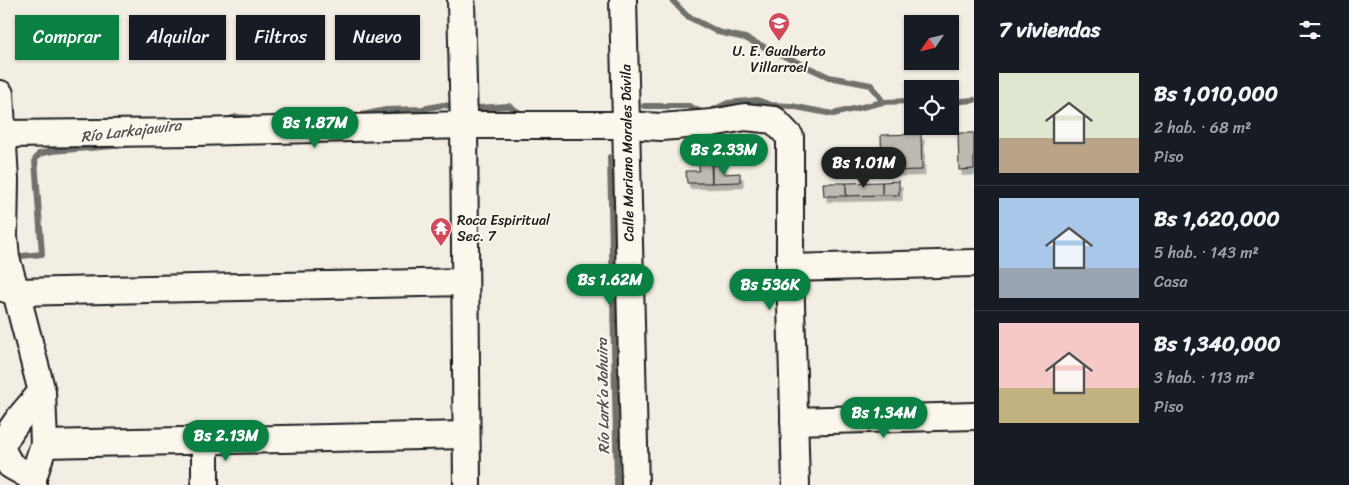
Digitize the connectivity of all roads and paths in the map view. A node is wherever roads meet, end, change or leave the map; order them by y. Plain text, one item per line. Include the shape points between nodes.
1 (461, 0) edge
2 (623, 0) edge
3 (0, 94) edge
4 (464, 125) junction
5 (626, 125) junction
6 (2, 134) junction
7 (3, 180) edge
8 (974, 263) edge
9 (790, 268) junction
10 (465, 282) junction
11 (8, 289) edge
12 (42, 392) junction
13 (974, 416) edge
14 (794, 420) junction
15 (466, 435) junction
16 (205, 440) junction
17 (44, 444) junction
18 (1, 448) edge
19 (33, 482) edge
20 (205, 485) edge
21 (468, 485) edge
22 (635, 485) edge
23 (796, 485) edge

1 - 4 street
2 - 5 street, Calle Mariano Morales Dávila
3 - 6 street
4 - 5 street
4 - 6 street
4 - 10 street
5 - 9 street via 712,124 745,117 774,120 790,137
5 - 22 street, Calle Mariano Morales Dávila
6 - 7 street
7 - 11 street
8 - 9 street
9 - 14 street
10 - 11 street
10 - 15 street
11 - 12 street
12 - 17 street
12 - 18 street via 20,416
13 - 14 street
14 - 23 street
15 - 16 street
15 - 21 street
16 - 17 street
16 - 20 street
17 - 19 street
18 - 19 street via 10,465

